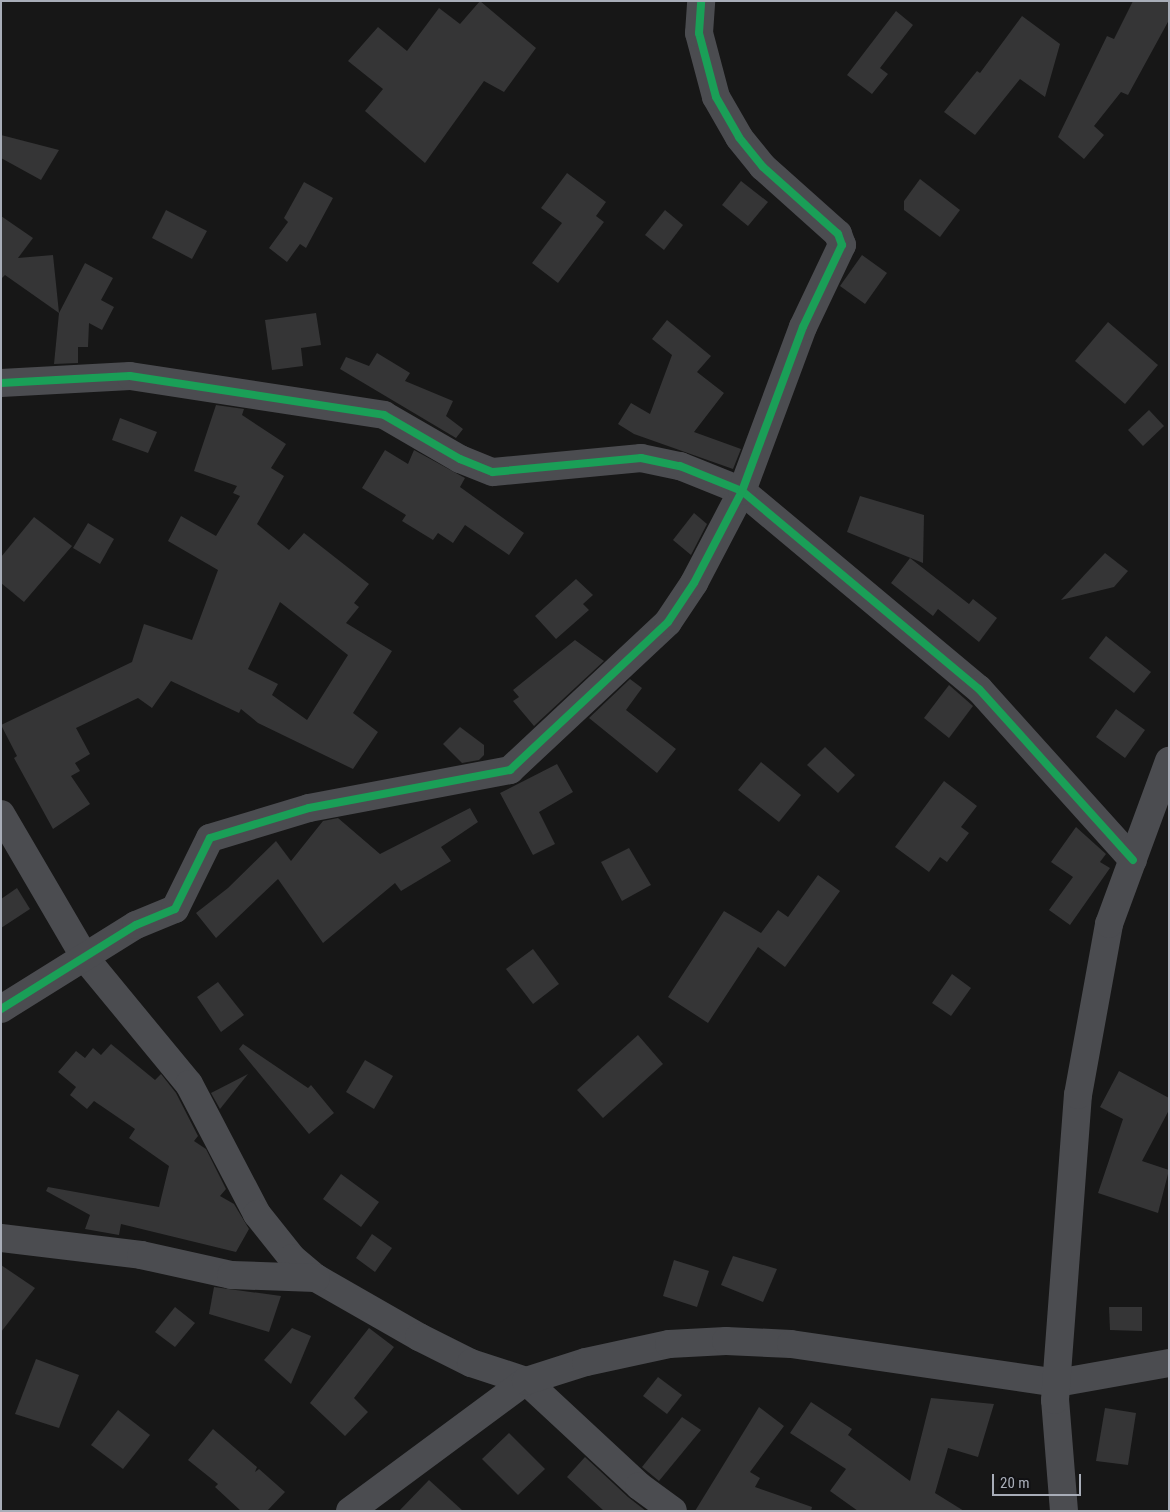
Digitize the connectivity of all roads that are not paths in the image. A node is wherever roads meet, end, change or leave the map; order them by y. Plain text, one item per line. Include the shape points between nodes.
1 (701, 1) edge
2 (1, 383) edge
3 (742, 491) junction
4 (1169, 762) edge
5 (1, 814) edge
6 (1132, 860) junction
7 (85, 958) junction
8 (1, 1009) edge
9 (1, 1238) edge
10 (316, 1278) junction
11 (1169, 1363) edge
12 (526, 1381) junction
13 (1057, 1383) junction
14 (350, 1511) edge
15 (672, 1511) edge
16 (1064, 1511) edge

1 - 3 street via 698,21 716,97 763,167 838,234 842,244 803,327
2 - 3 street via 130,376 384,415 460,459 493,472 641,458 680,466
3 - 6 street via 979,689
3 - 7 street via 694,583 668,622 510,770 309,808 210,838 175,909 136,925
4 - 6 street
5 - 7 street
6 - 13 street via 1109,924 1078,1095
7 - 8 street
7 - 10 street via 189,1084 257,1214 292,1258
9 - 10 street via 141,1255 231,1275
10 - 12 street via 471,1363
11 - 13 street
12 - 13 street via 586,1362 669,1344 726,1341 791,1344
12 - 14 street
12 - 15 street via 639,1486
13 - 16 street via 1054,1400

